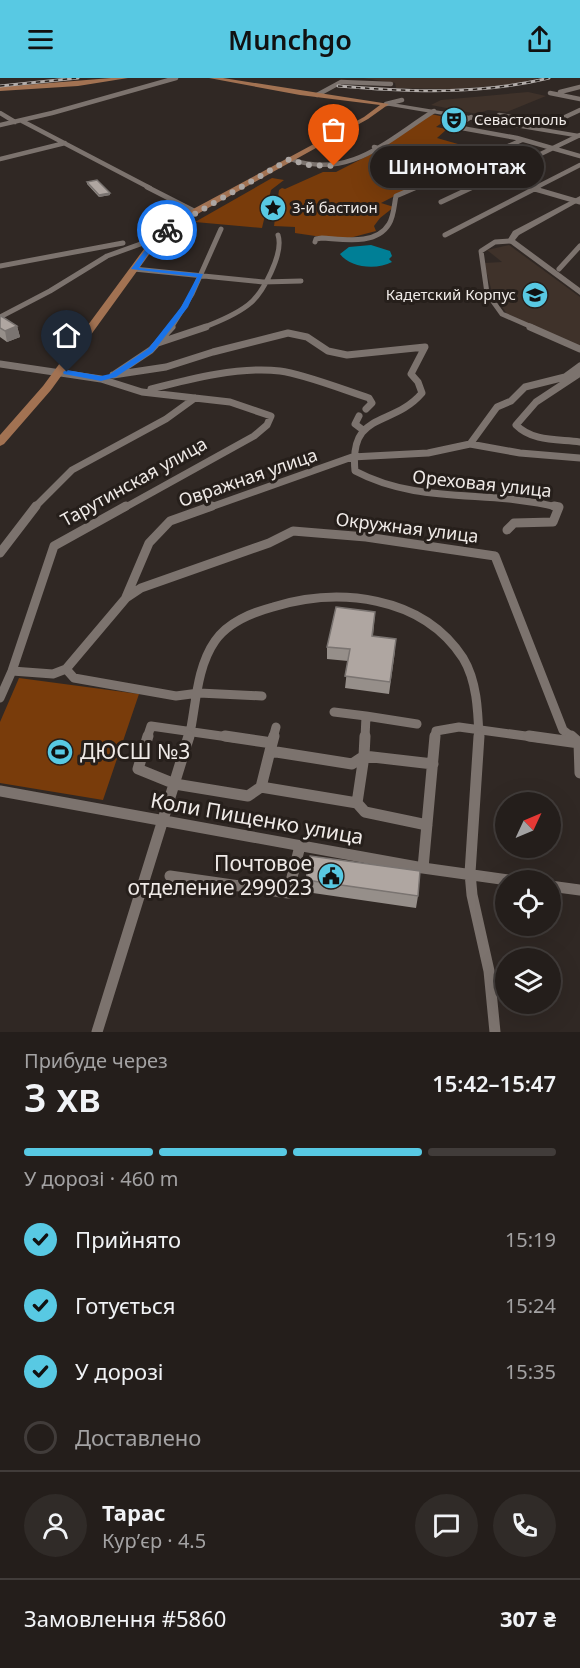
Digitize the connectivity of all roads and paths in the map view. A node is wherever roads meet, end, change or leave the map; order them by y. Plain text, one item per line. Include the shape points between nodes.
1 (125, 78) edge
2 (176, 78) edge
3 (212, 78) edge
4 (391, 84) dead end
5 (580, 87) edge
6 (0, 89) edge
7 (550, 93) dead end
8 (556, 93) junction
9 (317, 95) junction
10 (580, 99) edge
11 (402, 100) dead end
12 (386, 104) junction
13 (580, 110) edge
14 (434, 111) junction
15 (0, 112) edge
16 (499, 115) dead end
17 (471, 117) junction
18 (516, 118) junction
19 (563, 118) dead end
20 (22, 121) junction
21 (15, 122) junction
22 (509, 124) junction
23 (553, 124) dead end
24 (0, 125) edge
25 (579, 136) edge
26 (522, 140) junction
27 (65, 143) junction
28 (375, 147) junction
29 (554, 148) junction
30 (580, 156) edge
31 (0, 159) edge
32 (290, 159) junction
33 (580, 165) edge
34 (461, 166) junction
35 (494, 177) junction
36 (533, 189) junction
37 (578, 200) edge
38 (441, 202) dead end
39 (196, 212) junction
40 (221, 229) dead end
41 (278, 235) dead end
42 (445, 235) dead end
43 (161, 236) junction
44 (511, 241) junction
45 (146, 242) dead end
46 (315, 242) dead end
47 (580, 246) edge
48 (0, 266) edge
49 (134, 269) junction
50 (559, 269) dead end
51 (201, 276) junction
52 (301, 281) dead end
53 (263, 282) junction
54 (580, 292) edge
55 (0, 317) edge
56 (158, 343) junction
57 (580, 349) edge
58 (0, 364) edge
59 (580, 366) edge
60 (59, 372) junction
61 (580, 374) edge
62 (113, 375) junction
63 (101, 379) junction
64 (145, 391) junction
65 (195, 398) junction
66 (366, 410) dead end
67 (359, 416) dead end
68 (363, 430) junction
69 (0, 442) edge
70 (580, 442) edge
71 (470, 444) junction
72 (352, 457) junction
73 (580, 458) edge
74 (507, 530) dead end
75 (0, 553) edge
76 (126, 598) junction
77 (66, 669) junction
78 (12, 671) junction
79 (199, 693) junction
80 (262, 696) dead end
81 (0, 698) edge
82 (334, 712) dead end
83 (366, 716) junction
84 (417, 724) dead end
85 (276, 727) dead end
86 (190, 731) junction
87 (479, 731) junction
88 (580, 743) edge
89 (271, 747) junction
90 (364, 756) junction
91 (433, 764) junction
92 (580, 773) edge
93 (175, 784) junction
94 (261, 787) junction
95 (0, 791) edge
96 (357, 803) junction
97 (164, 822) junction
98 (428, 825) junction
99 (300, 846) junction
100 (423, 868) junction
101 (170, 876) dead end
102 (470, 876) junction
103 (495, 879) edge
104 (561, 887) edge
105 (580, 890) edge
106 (97, 1032) edge
107 (495, 1032) edge

1 - 6 main road
2 - 20 street
3 - 9 main road
4 - 9 street via 341,82
5 - 8 street
7 - 8 street
8 - 10 street
9 - 12 main road
11 - 12 street
12 - 14 main road
12 - 32 main road
13 - 19 street
14 - 17 main road
14 - 28 street
15 - 21 street
16 - 18 street
17 - 22 main road
17 - 26 street via 456,126
18 - 22 street
18 - 23 street
20 - 21 street
20 - 27 street
21 - 24 street
22 - 25 main road
25 - 29 street
26 - 29 street
26 - 34 street
27 - 31 street
27 - 39 street
28 - 32 street via 334,166 306,165
28 - 34 street
29 - 30 street
29 - 35 street
32 - 39 main road
33 - 36 street
34 - 35 street
34 - 46 street via 396,196 389,224 382,231 357,239 320,238
35 - 36 street
35 - 38 street
36 - 37 street
36 - 42 street
37 - 44 main road via 516,233
39 - 43 main road
40 - 51 street
41 - 53 street via 275,264
43 - 48 street
43 - 49 main road
44 - 54 main road
44 - 57 street via 495,242 481,251 487,293 502,314
45 - 55 street via 124,246
47 - 50 street
49 - 51 street
49 - 60 main road
51 - 53 street
51 - 56 street via 185,307
52 - 53 street
53 - 56 street via 254,300 217,322
56 - 62 street
58 - 60 street
59 - 71 street via 565,377 525,387 511,401 497,407
60 - 63 street
60 - 69 main road
61 - 70 street via 531,406 516,424 531,436
62 - 63 street
62 - 68 street via 166,368 288,333 347,355 425,347 411,374 422,393 416,402
63 - 64 street
64 - 65 street
64 - 66 street via 189,379 267,369 369,398 372,403
65 - 75 street via 179,412 72,470 47,493
65 - 78 street, Тарутинская улица via 244,404 271,416 254,436 54,546
67 - 68 street via 355,424
68 - 72 street
71 - 72 street, Овражная улица via 428,453
71 - 73 street
72 - 74 street, Ореховая улица via 355,471 374,483 407,492 559,507 553,522 514,524
72 - 76 street, Овражная улица via 170,521 149,543
76 - 77 street
76 - 88 street, Окружная улица via 141,588 293,531 366,537 495,556 563,730
77 - 78 street via 52,674
77 - 79 street via 74,678 176,696
78 - 81 street, Тарутинская улица
79 - 80 street
79 - 86 street
79 - 87 street via 204,666 215,641 231,625 299,598 355,595 411,613 442,634 466,664 475,691
82 - 83 street
83 - 84 street
83 - 90 street
85 - 89 street
86 - 89 street
86 - 93 street
86 - 93 street via 150,726 144,747 138,769
87 - 88 street
87 - 91 street via 459,727 436,731
87 - 102 street
88 - 92 street
89 - 90 street via 352,764
89 - 94 street
90 - 91 street
90 - 96 street
91 - 98 street
93 - 94 street via 248,796
93 - 97 street
94 - 96 street
95 - 97 street, Коли Пищенко улица
96 - 98 street via 365,812
97 - 99 street, Коли Пищенко улица
97 - 106 street
98 - 100 street
99 - 100 street, Коли Пищенко улица
99 - 101 street via 288,893
100 - 102 street, Коли Пищенко улица
102 - 103 street, Коли Пищенко улица
102 - 107 street via 488,963
104 - 105 street

